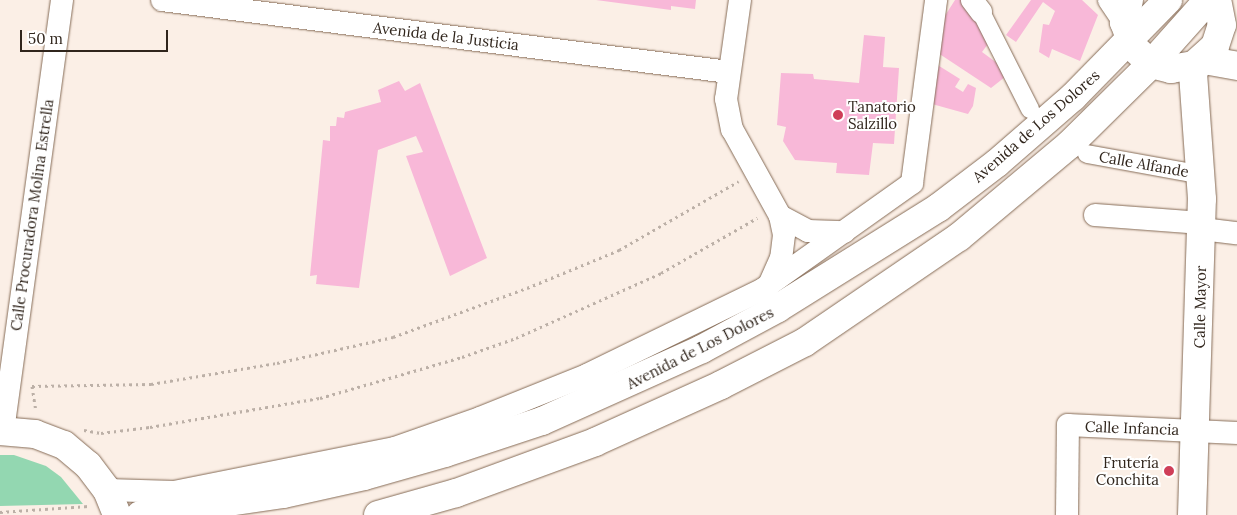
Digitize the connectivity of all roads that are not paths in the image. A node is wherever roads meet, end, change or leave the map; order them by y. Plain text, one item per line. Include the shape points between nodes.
1 (62, 0) edge
2 (162, 0) edge
3 (740, 0) edge
4 (936, 0) edge
5 (1109, 0) edge
6 (1168, 0) edge
7 (1208, 0) edge
8 (1217, 0) edge
9 (976, 6) edge
10 (1128, 22) edge
11 (1220, 32) junction
12 (1200, 61) junction
13 (1161, 66) junction
14 (1237, 66) edge
15 (730, 72) junction
16 (1194, 100) junction
17 (1030, 109) dead end
18 (1087, 154) dead end
19 (1202, 175) junction
20 (777, 212) junction
21 (1095, 215) dead end
22 (1202, 226) junction
23 (844, 232) junction
24 (1237, 233) edge
25 (769, 285) junction
26 (4, 386) edge
27 (2, 431) edge
28 (1196, 431) junction
29 (1237, 433) edge
30 (112, 503) edge
31 (140, 515) edge
32 (378, 515) edge
33 (1067, 515) edge
34 (1192, 515) edge

1 - 26 street, Calle Procuradora Molina Estrella
2 - 15 street, Avenida de la Justicia
3 - 15 street
4 - 23 street via 912,183
5 - 10 street
6 - 10 main road, Avenida de Los Dolores
7 - 13 main road
8 - 11 main road via 1222,17
9 - 17 street
10 - 13 main road
10 - 31 main road, Avenida de Los Dolores via 1032,133 938,208 778,308 644,378 542,421 364,476 216,506
11 - 12 main road via 1215,46
11 - 14 main road via 1224,49
12 - 13 main road
12 - 14 main road via 1214,60
12 - 16 main road, Calle Mayor via 1193,74
13 - 16 main road
13 - 32 main road via 959,237 804,342 721,385 595,442 456,493
15 - 20 street via 726,98 728,116
16 - 19 main road, Calle Mayor
18 - 19 street, Calle Alfande
19 - 22 main road, Calle Mayor
20 - 23 street via 808,231
20 - 25 street via 784,235 781,258
21 - 22 street
22 - 24 street
22 - 28 main road, Calle Mayor
23 - 25 street
25 - 30 street via 587,375 395,448
26 - 27 street, Calle Procuradora Molina Estrella
27 - 30 main road via 35,434 64,446 88,465
28 - 29 street, Calle Infancia
28 - 33 street, Calle Infancia via 1068,425
28 - 34 main road, Calle Mayor

